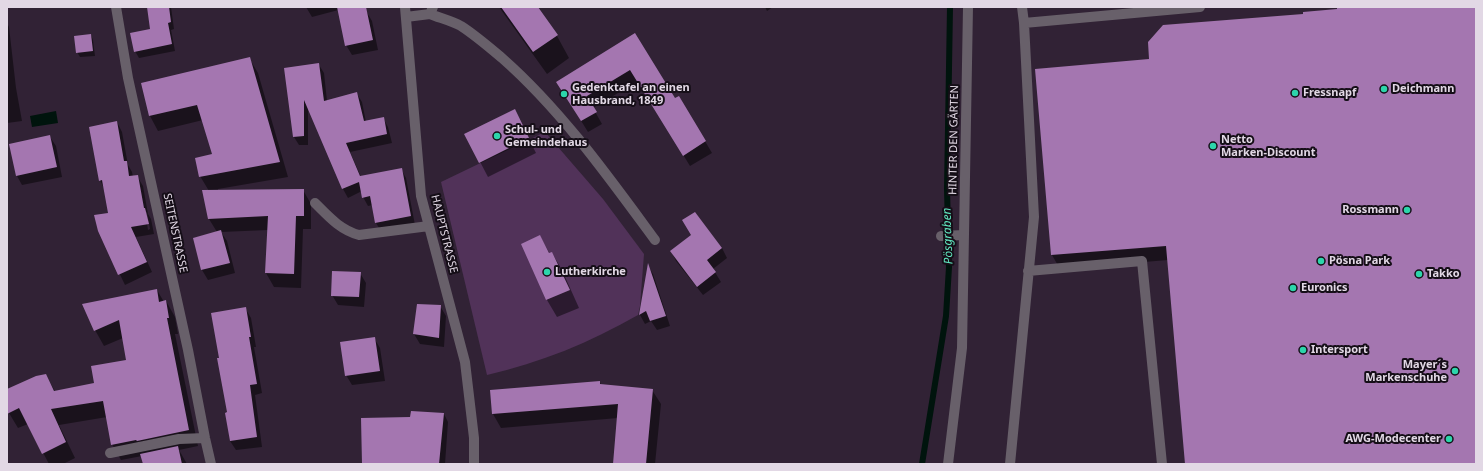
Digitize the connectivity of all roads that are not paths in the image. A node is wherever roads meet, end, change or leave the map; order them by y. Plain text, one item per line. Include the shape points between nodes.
1 (116, 7) edge
2 (968, 7) edge
3 (1022, 7) edge
4 (1200, 7) edge
5 (431, 10) edge
6 (405, 12) edge
7 (1024, 23) junction
8 (315, 203) dead end
9 (429, 226) junction
10 (941, 236) dead end
11 (959, 236) junction
12 (654, 240) dead end
13 (1028, 271) junction
14 (205, 438) junction
15 (110, 453) dead end
16 (212, 464) edge
17 (474, 464) edge
18 (948, 464) edge
19 (1010, 464) edge
20 (1162, 464) edge

1 - 14 street, SEITENSTRASSE via 128,78
2 - 11 street, HINTER DEN GÄRTEN
3 - 7 street
4 - 7 street
5 - 6 street
5 - 12 street via 460,26 521,74 609,178
6 - 9 street, HAUPTSTRASSE via 421,196
7 - 13 street via 1034,217
8 - 9 street via 333,221 349,232 359,235
9 - 17 street, HAUPTSTRASSE via 465,362 474,438
10 - 11 street
11 - 18 street, HINTER DEN GÄRTEN via 962,348
13 - 19 street
13 - 20 street via 1142,261
14 - 15 street via 179,439
14 - 16 street, SEITENSTRASSE

